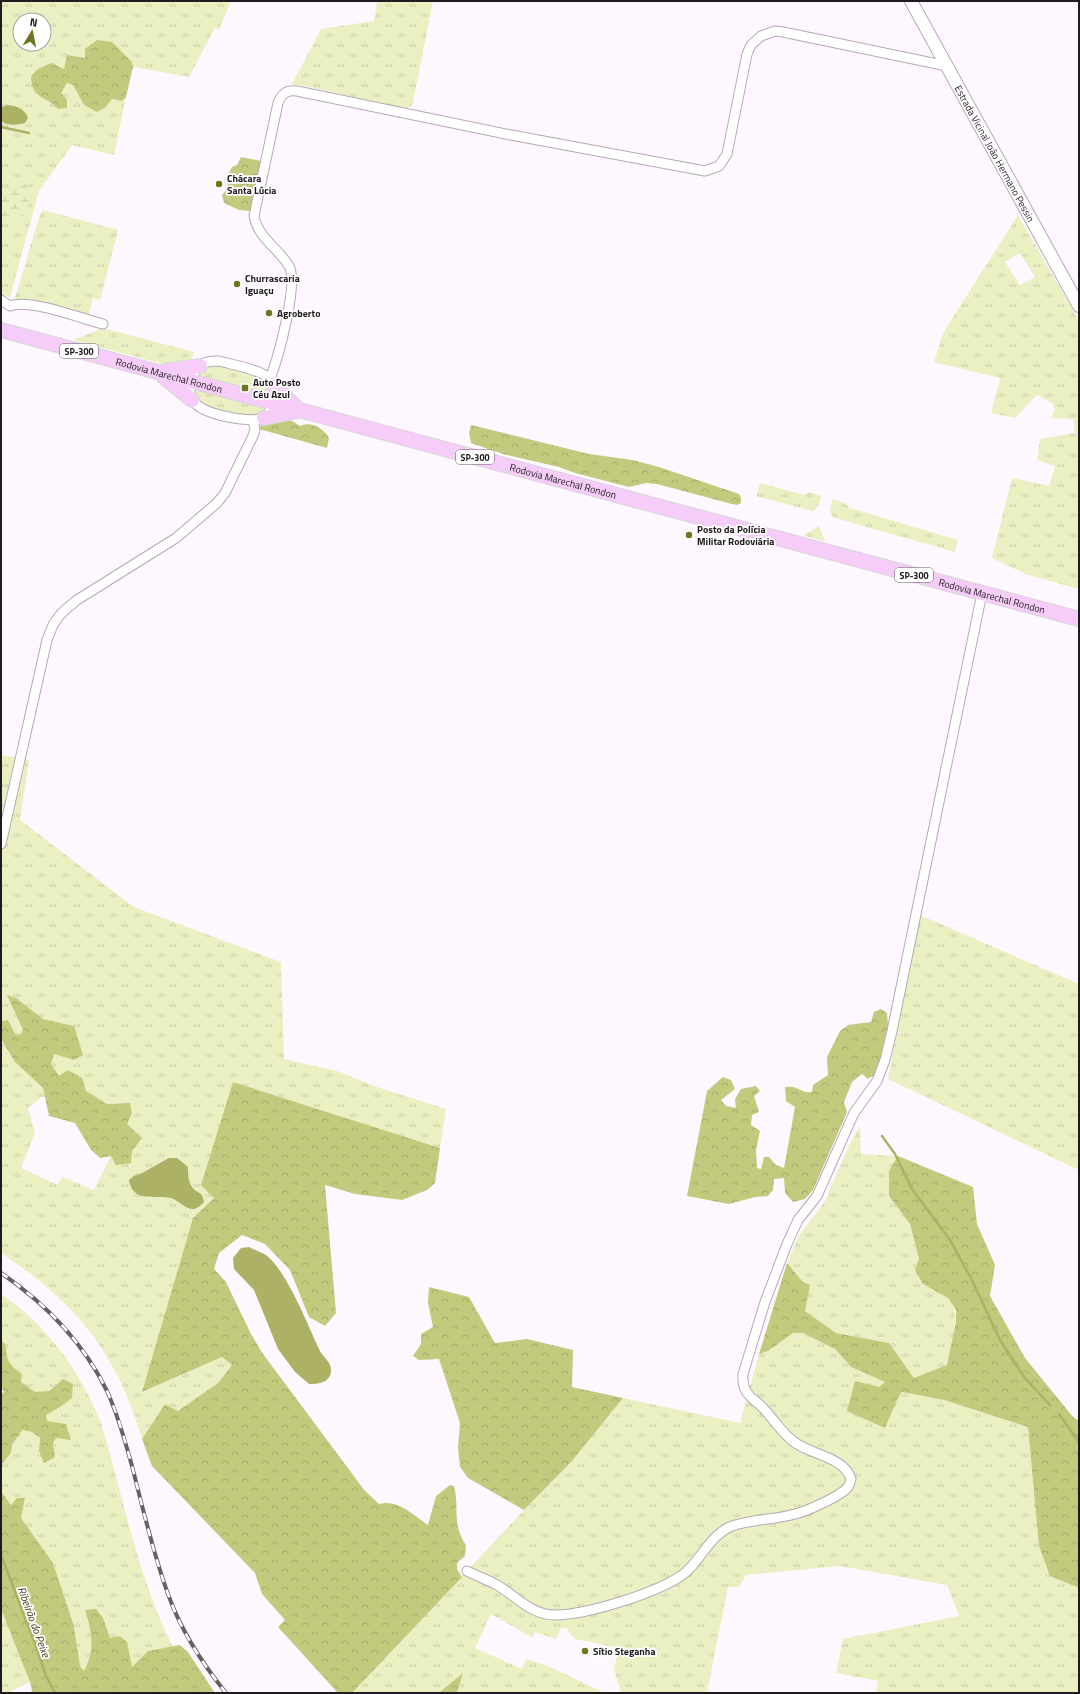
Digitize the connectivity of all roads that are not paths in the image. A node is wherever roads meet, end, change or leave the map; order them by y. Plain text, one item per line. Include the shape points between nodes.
1 (911, 1) edge
2 (947, 66) junction
3 (1, 300) edge
4 (1079, 306) edge
5 (103, 324) dead end
6 (1, 330) edge
7 (200, 366) junction
8 (157, 372) junction
9 (191, 381) junction
10 (272, 382) junction
11 (192, 400) junction
12 (274, 403) junction
13 (301, 410) junction
14 (259, 419) junction
15 (982, 593) junction
16 (1079, 619) edge
17 (1, 844) edge
18 (467, 1571) dead end

1 - 2 main road, Estrada Vicinal João Hermano Pessin
2 - 4 main road, Estrada Vicinal João Hermano Pessin
2 - 10 street via 783,32 767,32 751,45 744,62 727,154 719,166 705,171 489,131 297,91 283,93 278,104 254,216 260,233 289,266 293,281
3 - 5 street via 10,306 29,304
6 - 8 main road, Rodovia Marechal Rondon / SP-300
7 - 8 main road
7 - 9 street
7 - 10 street via 219,361 258,372
8 - 9 main road, Rodovia Marechal Rondon / SP-300
8 - 11 main road
9 - 11 street via 189,387
9 - 12 main road, Rodovia Marechal Rondon / SP-300
10 - 12 street
10 - 13 main road
11 - 14 street via 209,411 240,420
12 - 13 main road, Rodovia Marechal Rondon / SP-300
12 - 14 street
13 - 14 main road
13 - 15 main road, Rodovia Marechal Rondon / SP-300
14 - 17 street via 225,493 217,504 176,538 77,600 54,624 42,655
15 - 16 main road, Rodovia Marechal Rondon / SP-300
15 - 18 street via 882,1070 872,1090 849,1122 817,1196 798,1220 787,1244 765,1302 743,1374 744,1391 794,1441 845,1467 851,1479 850,1485 825,1501 795,1514 741,1523 726,1529 707,1546 691,1567 670,1582 611,1604 569,1615 535,1611 497,1585

